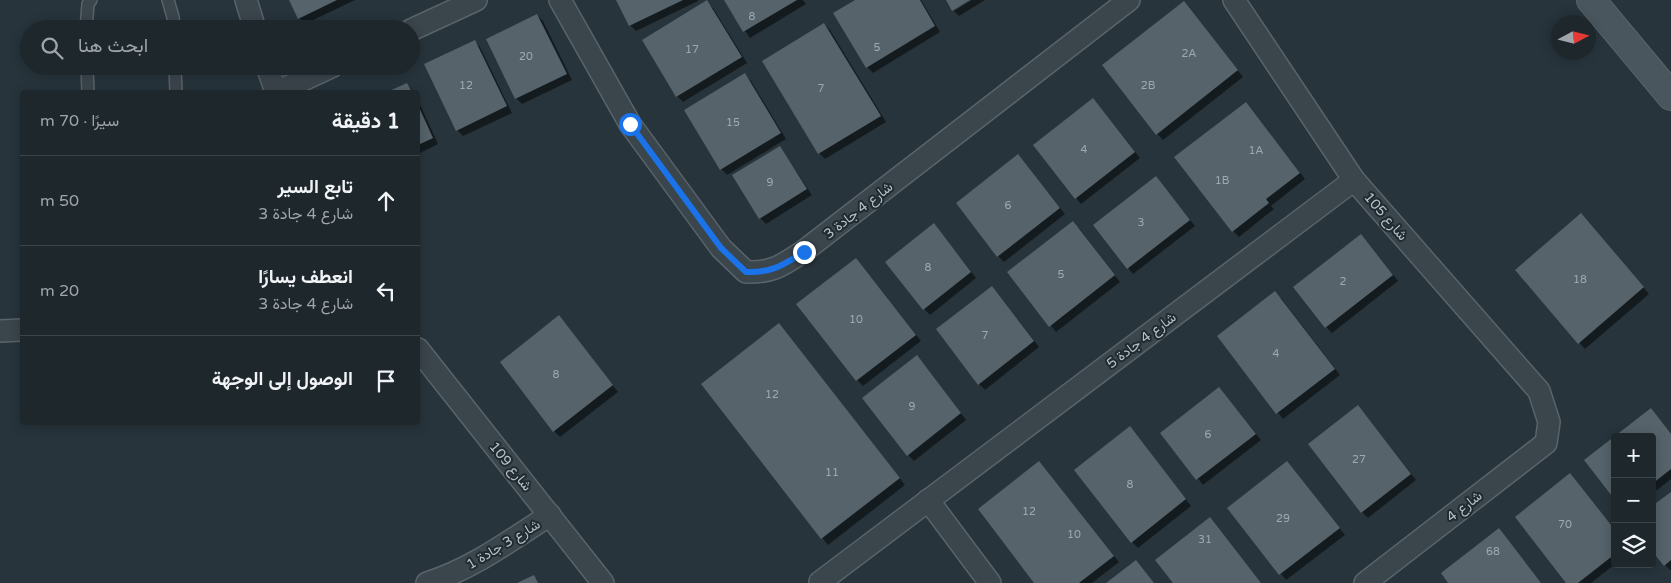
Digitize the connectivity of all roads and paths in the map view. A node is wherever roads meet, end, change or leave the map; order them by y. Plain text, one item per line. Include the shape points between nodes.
1 (91, 0) edge
2 (168, 0) edge
3 (246, 0) edge
4 (476, 0) edge
5 (560, 0) edge
6 (1130, 0) edge
7 (1234, 0) edge
8 (1591, 0) edge
9 (87, 20) edge
10 (174, 20) edge
11 (252, 20) edge
12 (420, 26) edge
13 (87, 75) edge
14 (175, 75) edge
15 (270, 75) edge
16 (313, 75) edge
17 (88, 90) edge
18 (176, 90) edge
19 (275, 90) edge
20 (280, 90) edge
21 (1671, 96) edge
22 (1354, 180) junction
23 (20, 330) edge
24 (0, 331) edge
25 (420, 352) edge
26 (1549, 422) joint
27 (928, 500) junction
28 (550, 515) junction
29 (820, 582) edge
30 (427, 583) edge
31 (603, 583) edge
32 (990, 583) edge
33 (1365, 583) edge

1 - 9 lane
2 - 10 lane
3 - 11 street
4 - 12 street
5 - 6 street, شارع 4 جادة 3 via 630,124 721,248 746,272 763,273 804,252
7 - 22 street, شارع 105
8 - 21 main road
13 - 17 lane
14 - 18 lane
15 - 19 street
16 - 20 street
22 - 26 street, شارع 105 via 1539,391
22 - 27 street, شارع 4 جادة 5
23 - 24 street
25 - 28 street, شارع 109
26 - 33 street, شارع 4 via 1546,443
27 - 29 street, شارع 4 جادة 5
27 - 32 street
28 - 30 street, شارع 3 جادة 1 via 488,555
28 - 31 street, شارع 109

